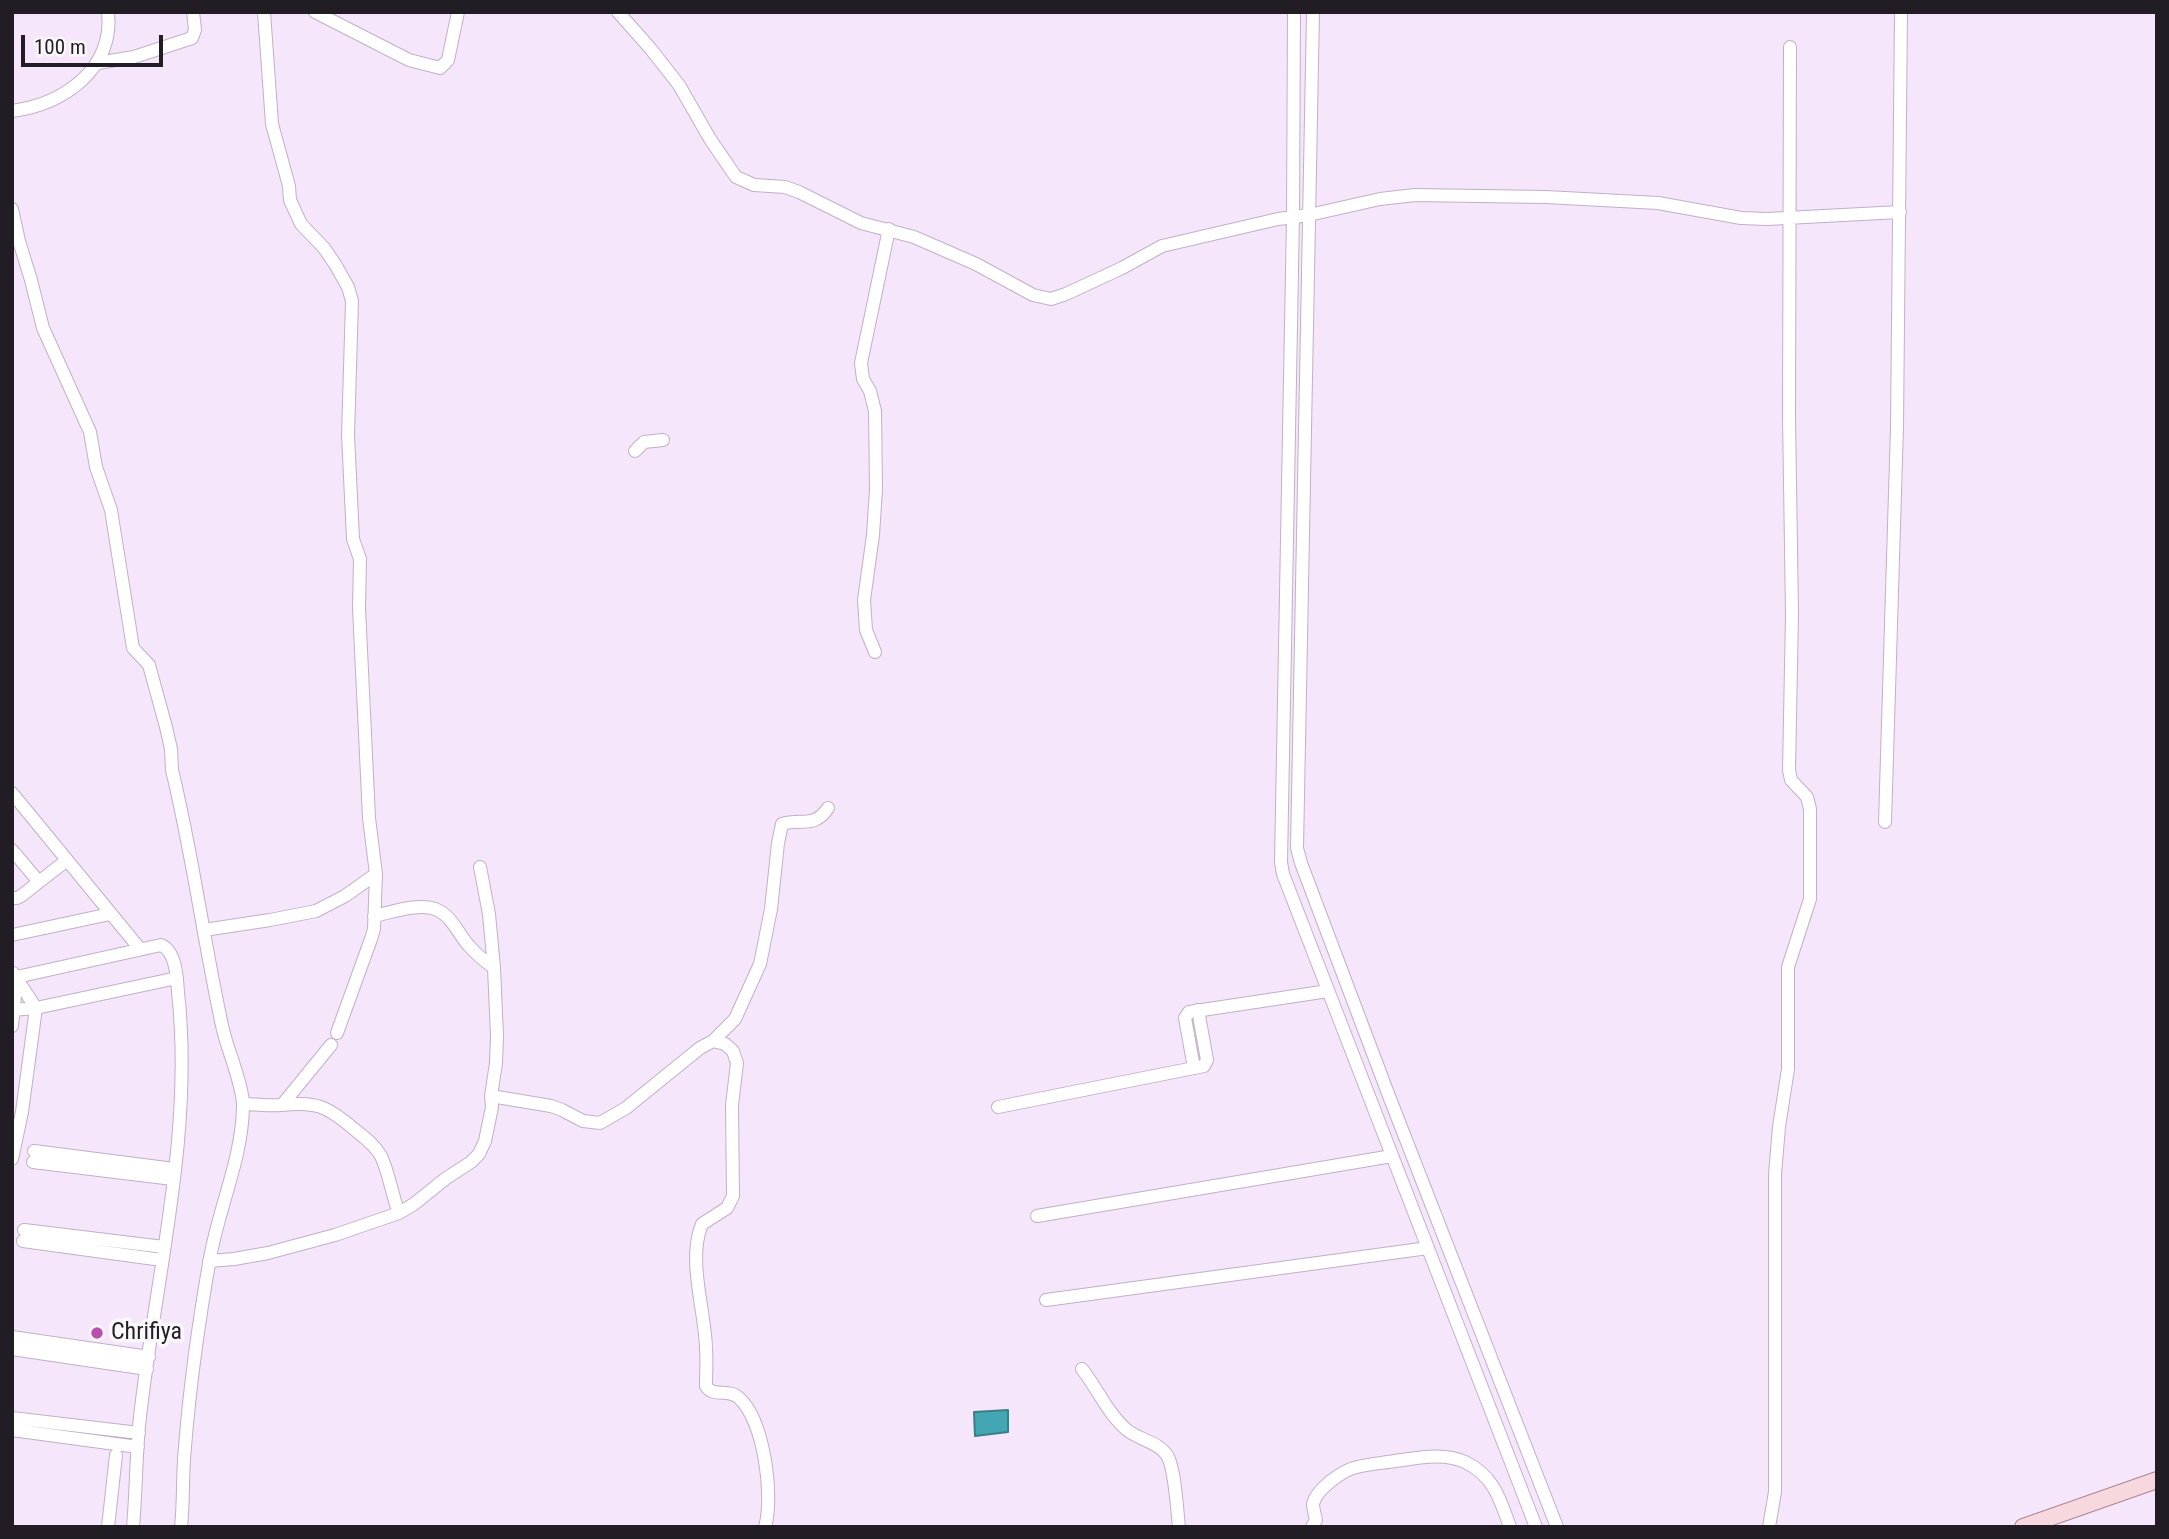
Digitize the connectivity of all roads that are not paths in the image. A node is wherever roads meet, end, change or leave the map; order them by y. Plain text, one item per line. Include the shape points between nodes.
1 (193, 12) edge
2 (264, 12) edge
3 (315, 12) edge
4 (458, 12) edge
5 (618, 12) edge
6 (1294, 12) edge
7 (1313, 12) edge
8 (1901, 12) edge
9 (109, 13) edge
10 (1790, 47) dead end
11 (98, 63) junction
12 (12, 111) edge
13 (12, 209) edge
14 (1900, 212) junction
15 (1309, 215) junction
16 (1293, 217) junction
17 (1790, 218) junction
18 (889, 229) junction
19 (663, 440) dead end
20 (635, 451) dead end
21 (875, 652) dead end
22 (12, 793) edge
23 (828, 808) dead end
24 (1885, 822) dead end
25 (12, 850) edge
26 (67, 860) junction
27 (480, 867) dead end
28 (376, 874) junction
29 (39, 882) junction
30 (12, 898) edge
31 (110, 914) junction
32 (374, 916) junction
33 (204, 930) junction
34 (12, 935) edge
35 (140, 949) junction
36 (494, 968) junction
37 (14, 975) edge
38 (177, 978) junction
39 (1328, 991) junction
40 (36, 1008) junction
41 (14, 1010) edge
42 (12, 1026) edge
43 (713, 1041) junction
44 (491, 1096) junction
45 (243, 1104) junction
46 (282, 1105) junction
47 (998, 1107) dead end
48 (34, 1156) dead end
49 (1392, 1156) junction
50 (12, 1159) edge
51 (174, 1174) junction
52 (399, 1213) junction
53 (1037, 1216) dead end
54 (23, 1236) dead end
55 (1428, 1248) junction
56 (163, 1254) junction
57 (209, 1261) junction
58 (1046, 1300) dead end
59 (12, 1337) edge
60 (12, 1349) edge
61 (67, 1351) junction
62 (148, 1363) junction
63 (1082, 1369) dead end
64 (12, 1418) edge
65 (53, 1429) junction
66 (12, 1430) edge
67 (139, 1433) junction
68 (138, 1447) junction
69 (116, 1455) dead end
70 (2157, 1480) edge
71 (108, 1527) edge
72 (133, 1527) edge
73 (181, 1527) edge
74 (765, 1527) edge
75 (1179, 1527) edge
76 (1312, 1527) edge
77 (1510, 1527) edge
78 (1536, 1527) edge
79 (1557, 1527) edge
80 (1769, 1527) edge
81 (2023, 1527) edge

1 - 11 street via 192,38
2 - 28 street via 272,124 290,200 301,224 324,248 351,295 348,435 354,539 360,559 369,818
3 - 4 street via 409,60 440,68 448,60
5 - 18 street via 679,85 736,177 754,185 785,187 861,223
6 - 16 street
7 - 15 street
8 - 14 street
9 - 11 street
10 - 17 street
11 - 12 street via 73,89 43,104
13 - 33 street via 43,328 90,432 111,510 133,648 149,665 166,727
14 - 17 street
14 - 24 street
15 - 16 street
15 - 17 street via 1415,195 1597,199 1658,203 1741,218
15 - 79 street via 1297,848
16 - 18 street via 1162,246 1052,299 1032,295 976,264
16 - 39 street via 1281,862
17 - 80 street via 1793,614 1789,770 1791,780 1807,797 1811,855 1810,899 1788,967 1787,1069 1775,1174 1775,1492
18 - 21 street via 861,363 876,411 876,489 864,600 866,630
19 - 20 street via 644,442
22 - 26 street
23 - 43 street via 814,821 782,824 760,964 735,1018
25 - 29 street
26 - 29 street
26 - 31 street
27 - 36 street
28 - 32 street
28 - 33 street via 316,911
29 - 30 street
31 - 34 street
31 - 35 street
32 - 36 street via 435,909 452,921 469,946
32 - 46 street via 371,940 334,1039
33 - 45 street via 223,1032
35 - 37 street
35 - 38 street via 167,947
36 - 44 street via 497,1036
37 - 40 street
37 - 41 street
38 - 40 street
38 - 51 street via 181,1091
39 - 47 street via 1189,1012 1185,1018 1194,1068
39 - 49 street
40 - 41 street
40 - 50 street
41 - 42 street
43 - 44 street via 600,1123 583,1121 551,1106
43 - 74 street via 733,1051 737,1063 732,1105 733,1196 727,1208 704,1220 696,1242 706,1386 712,1393 729,1392 740,1398 755,1426 768,1475
44 - 52 street via 479,1154
45 - 46 street
45 - 57 street via 234,1165
46 - 52 street via 317,1105 367,1140 382,1158
48 - 51 street
49 - 53 street
49 - 55 street
51 - 56 street
52 - 57 street via 268,1253
54 - 56 street
55 - 58 street
55 - 78 street
56 - 62 street
57 - 73 street via 191,1376
59 - 61 street
60 - 61 street
61 - 62 street
62 - 67 street
63 - 75 street via 1128,1431 1168,1457
64 - 65 street
65 - 66 street
65 - 67 street
65 - 68 street
67 - 68 street
68 - 72 street
69 - 71 street
70 - 81 main road
76 - 77 street via 1316,1499 1340,1474 1355,1467 1450,1457 1466,1463 1497,1490

